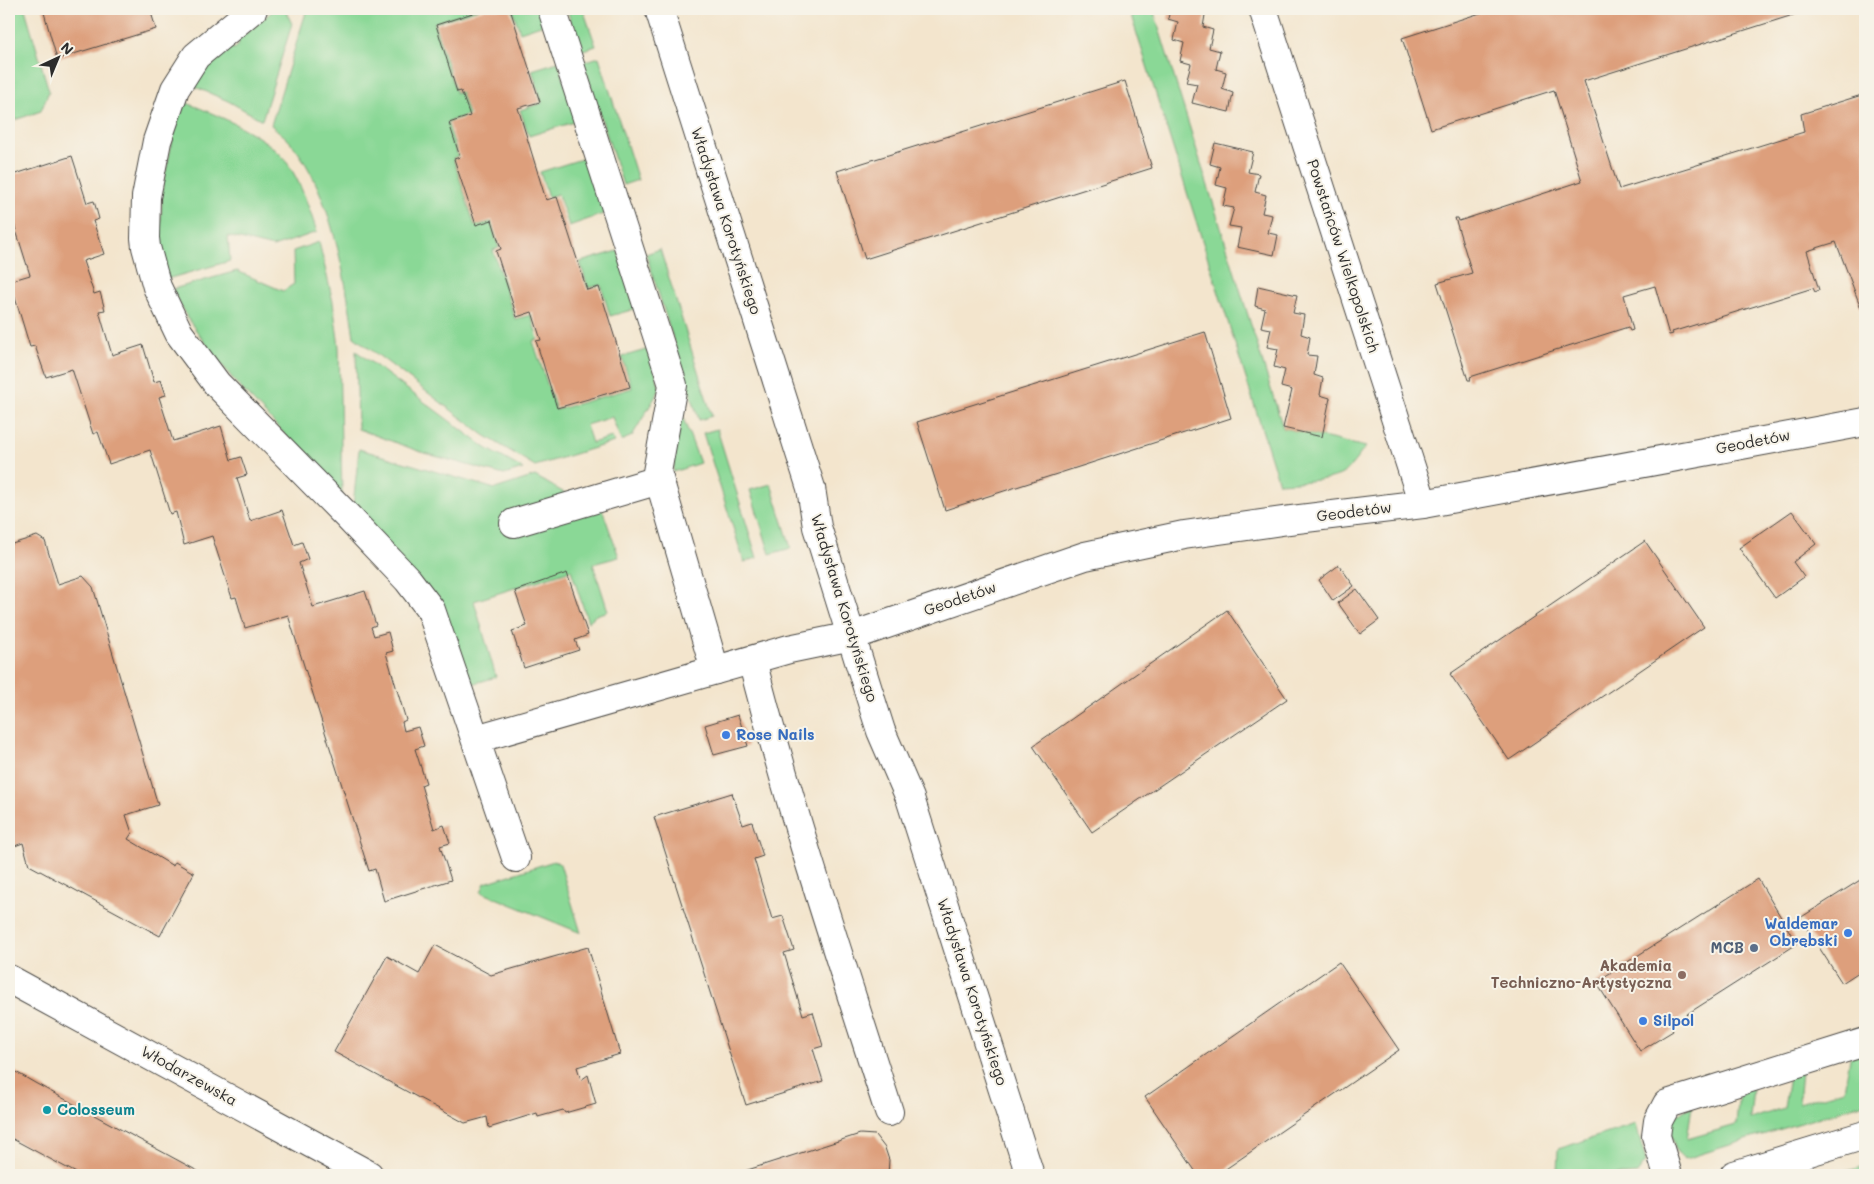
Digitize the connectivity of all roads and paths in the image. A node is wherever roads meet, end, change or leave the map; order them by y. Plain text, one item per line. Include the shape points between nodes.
1 (253, 9) edge
2 (552, 9) edge
3 (659, 9) edge
4 (1263, 9) edge
5 (1865, 422) edge
6 (658, 476) junction
7 (1423, 504) junction
8 (514, 523) dead end
9 (852, 636) junction
10 (752, 660) junction
11 (715, 670) junction
12 (476, 739) junction
13 (516, 858) dead end
14 (9, 979) edge
15 (1865, 1042) edge
16 (889, 1112) dead end
17 (1865, 1135) edge
18 (369, 1175) edge
19 (1030, 1175) edge
20 (1668, 1175) edge
21 (1734, 1175) edge

1 - 12 street via 196,56 175,88 157,141 146,198 146,247 157,287 179,333 217,384 408,580 431,610
2 - 6 street via 673,385
3 - 9 street, Władysława Korotyńskiego via 811,488 817,527
4 - 7 street, Powstańców Wielkopolskich
5 - 7 street, Geodetów
6 - 8 street
6 - 11 street
7 - 9 street, Geodetów via 1184,535 1086,556
9 - 10 street, Geodetów
9 - 19 street, Władysława Korotyńskiego via 881,731 910,798
10 - 11 street, Geodetów
10 - 16 street via 835,947
11 - 12 street, Geodetów
12 - 13 street
14 - 18 street, Włodarzewska
15 - 20 street via 1667,1104 1658,1121 1656,1136
17 - 21 street

